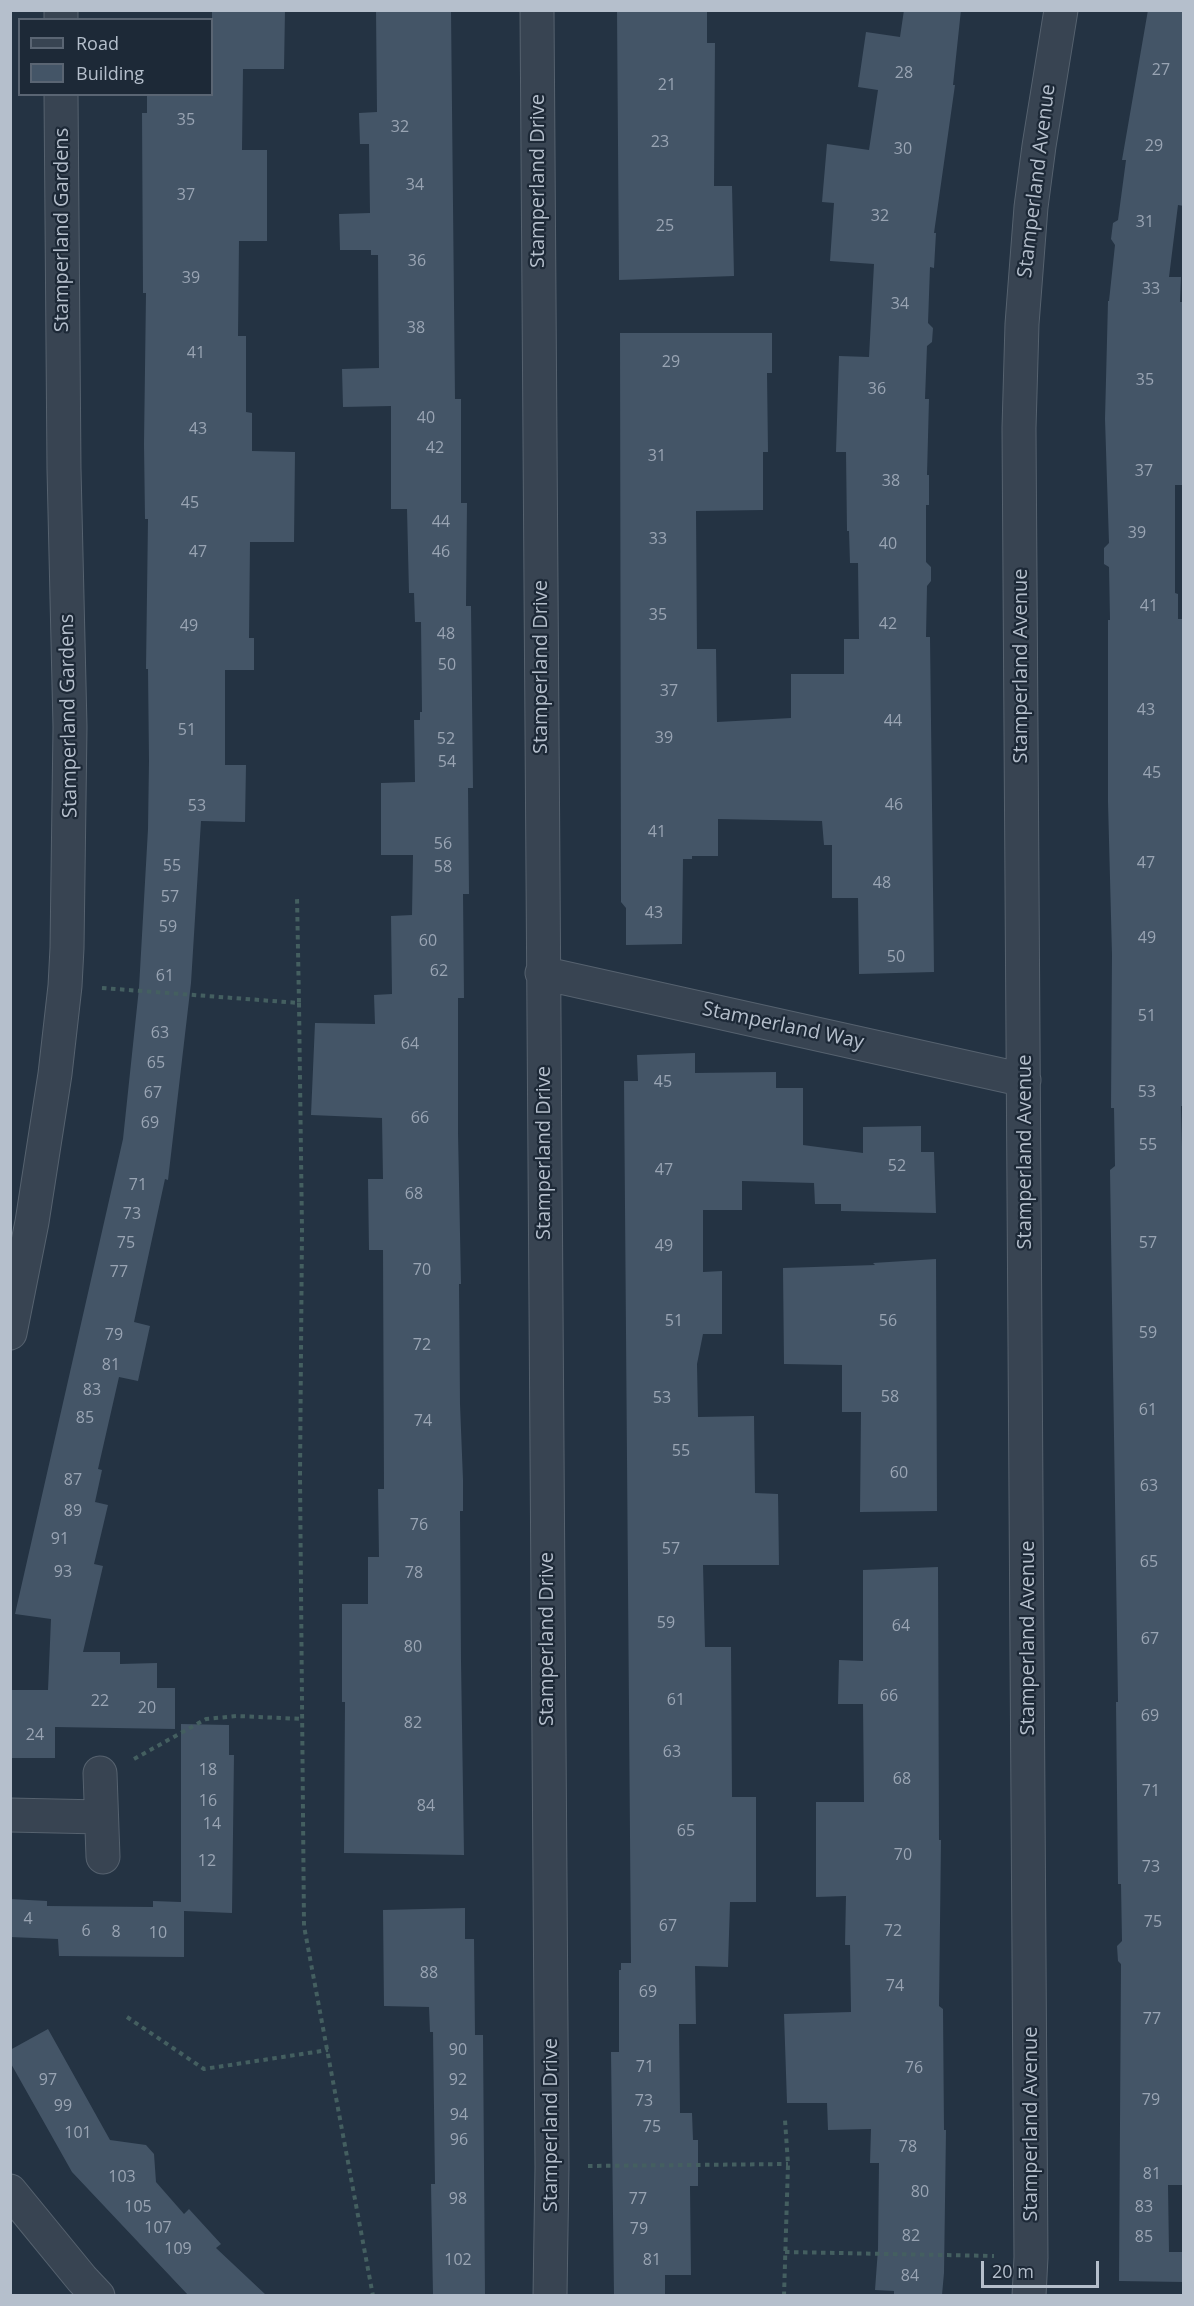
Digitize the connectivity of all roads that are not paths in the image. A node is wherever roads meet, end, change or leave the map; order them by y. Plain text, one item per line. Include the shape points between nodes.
1 (537, 10) edge
2 (1061, 10) edge
3 (61, 96) edge
4 (542, 973) junction
5 (1024, 1080) junction
6 (21, 1220) edge
7 (10, 1333) edge
8 (100, 1773) road end
9 (10, 1815) edge
10 (100, 1817) junction
11 (103, 1857) dead end
12 (10, 2191) edge
13 (98, 2295) edge
14 (550, 2295) edge
15 (1029, 2295) edge

1 - 4 street, Stamperland Drive
2 - 5 street, Stamperland Avenue via 1035,171 1022,324 1019,428
3 - 6 street, Stamperland Gardens via 70,864 65,986 55,1074
4 - 5 street, Stamperland Way
4 - 14 street, Stamperland Drive
5 - 15 street, Stamperland Avenue
6 - 7 street, Stamperland Gardens
8 - 10 street
9 - 10 street
10 - 11 street
12 - 13 street

